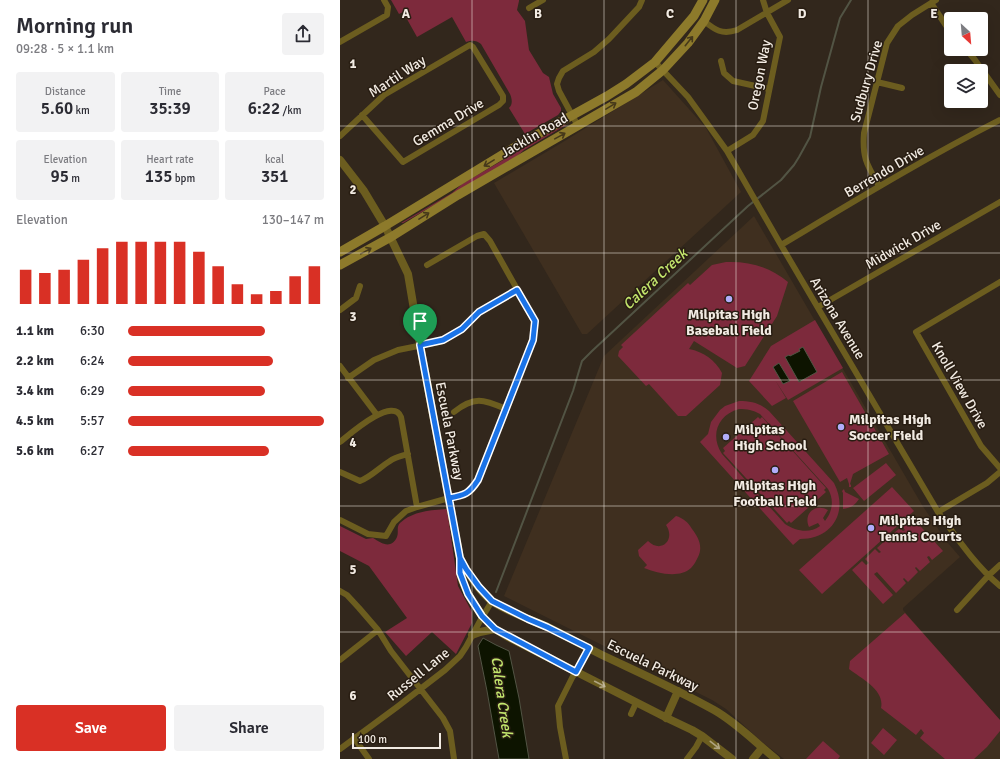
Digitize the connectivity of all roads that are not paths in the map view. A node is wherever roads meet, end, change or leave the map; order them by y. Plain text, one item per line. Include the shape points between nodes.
1 (384, 0) edge
2 (543, 0) edge
3 (642, 0) edge
4 (703, 0) edge
5 (715, 0) edge
6 (763, 0) edge
7 (788, 0) edge
8 (934, 1) edge
9 (529, 8) dead end
10 (767, 13) junction
11 (944, 20) edge
12 (704, 21) junction
13 (340, 42) edge
14 (473, 47) joint
15 (972, 56) edge
16 (721, 61) dead end
17 (655, 62) junction
18 (663, 70) junction
19 (877, 82) junction
20 (902, 88) dead end
21 (769, 89) junction
22 (1000, 95) edge
23 (362, 115) junction
24 (571, 116) junction
25 (1000, 120) edge
26 (578, 126) junction
27 (340, 136) edge
28 (728, 151) junction
29 (340, 160) edge
30 (879, 186) junction
31 (1000, 202) edge
32 (385, 226) junction
33 (391, 237) junction
34 (781, 245) junction
35 (340, 252) edge
36 (340, 265) edge
37 (427, 265) dead end
38 (1000, 282) edge
39 (360, 286) dead end
40 (517, 290) junction
41 (818, 307) junction
42 (340, 310) edge
43 (420, 345) junction
44 (340, 366) edge
45 (348, 378) junction
46 (506, 409) junction
47 (454, 412) dead end
48 (377, 415) junction
49 (340, 442) edge
50 (408, 454) junction
51 (1000, 468) edge
52 (340, 472) edge
53 (1000, 472) edge
54 (449, 498) junction
55 (417, 506) junction
56 (938, 512) junction
57 (340, 520) edge
58 (460, 558) junction
59 (1000, 565) edge
60 (988, 576) junction
61 (1000, 586) edge
62 (340, 591) edge
63 (492, 601) junction
64 (957, 610) dead end
65 (482, 616) junction
66 (495, 629) junction
67 (378, 630) junction
68 (472, 635) junction
69 (589, 648) junction
70 (340, 660) edge
71 (576, 672) junction
72 (420, 689) junction
73 (678, 691) junction
74 (636, 703) junction
75 (631, 714) dead end
76 (666, 718) junction
77 (702, 736) junction
78 (354, 738) junction
79 (762, 748) junction
80 (340, 749) edge
81 (369, 759) edge
82 (454, 759) edge
83 (566, 759) edge
84 (687, 759) edge
85 (732, 759) edge
86 (753, 759) edge
87 (776, 759) edge

1 - 13 street via 388,6 387,15
2 - 9 street
3 - 24 street via 639,7 609,40 563,72 559,78 559,91
4 - 17 main road, Jacklin Road via 694,16
5 - 12 main road, Jacklin Road
6 - 10 street, Oregon Way
7 - 10 street
8 - 11 street
8 - 19 street, Sudbury Drive via 898,26 887,43
10 - 12 street via 730,33 722,33
10 - 21 street, Oregon Way via 780,37
18 -> 12 main road, Jacklin Road
14 - 23 street, Martil Way via 470,45 460,50 384,95
14 - 23 street, Gemma Drive via 503,96 503,101 499,105 403,162
15 - 22 street
16 - 21 street via 724,73 733,81
17 - 18 street, Arizona Avenue
17 - 24 main road, Jacklin Road via 613,92
26 -> 18 main road, Jacklin Road via 636,92
18 - 28 street, Arizona Avenue via 688,97
19 - 20 street
19 - 30 street, Sudbury Drive via 863,145 868,165
21 - 28 street, Oregon Way via 763,121 753,135
23 - 27 street, Martil Way
24 - 26 street
24 -> 32 main road, Jacklin Road
25 - 30 street, Berrendo Drive
33 -> 26 main road, Jacklin Road
28 - 34 street, Arizona Avenue
29 - 32 street, Escuela Parkway via 364,191
30 - 34 street, Berrendo Drive
31 - 41 street, Midwick Drive
32 - 33 street, Escuela Parkway
32 - 35 main road, Jacklin Road
36 -> 33 main road, Jacklin Road
33 - 43 street, Escuela Parkway via 408,274
34 - 41 street, Arizona Avenue
37 - 40 street via 476,236 484,234
38 - 51 street, Knoll View Drive via 916,332 981,446
39 - 42 street via 356,298
40 - 43 street via 479,312 462,329 443,340
40 - 46 street via 535,321 533,340
41 - 56 street, Arizona Avenue
43 - 45 street via 398,350 374,360
43 - 54 street, Escuela Parkway
44 - 45 street
45 - 48 street
46 - 47 street via 483,400 474,401
46 - 54 street via 478,480 471,490 463,495
48 - 49 street
48 - 50 street via 394,410 400,413
50 - 52 street via 391,460 360,481
50 - 55 street
53 - 56 street via 987,483
54 - 55 street
54 - 58 street, Escuela Parkway
55 - 57 street via 406,511 394,522 386,536 368,534
56 - 60 street, Arizona Avenue
58 - 63 street, Escuela Parkway via 479,587
58 - 65 street, Escuela Parkway via 462,580
59 - 60 street
60 - 61 street, Arizona Avenue
60 - 64 street
62 - 67 street via 347,595
63 - 65 street, Russell Lane
63 - 69 street, Escuela Parkway
65 - 66 street, Escuela Parkway
65 - 68 street, Russell Lane
66 - 68 street
66 - 71 street, Escuela Parkway
67 - 70 street
67 - 72 street
68 - 72 street, Russell Lane via 460,656
69 - 71 street
69 - 73 street, Escuela Parkway
71 -> 74 street, Escuela Parkway
71 - 83 street via 558,706
72 - 78 street, Russell Lane
72 - 82 street via 450,731
73 - 76 street
73 - 79 street, Escuela Parkway via 734,723
74 - 75 street
74 - 76 street, Escuela Parkway
76 - 77 street, Escuela Parkway
77 - 84 street
77 -> 85 street, Escuela Parkway
78 - 80 street, Russell Lane
78 - 81 street
79 - 86 street
79 - 87 street, Escuela Parkway

